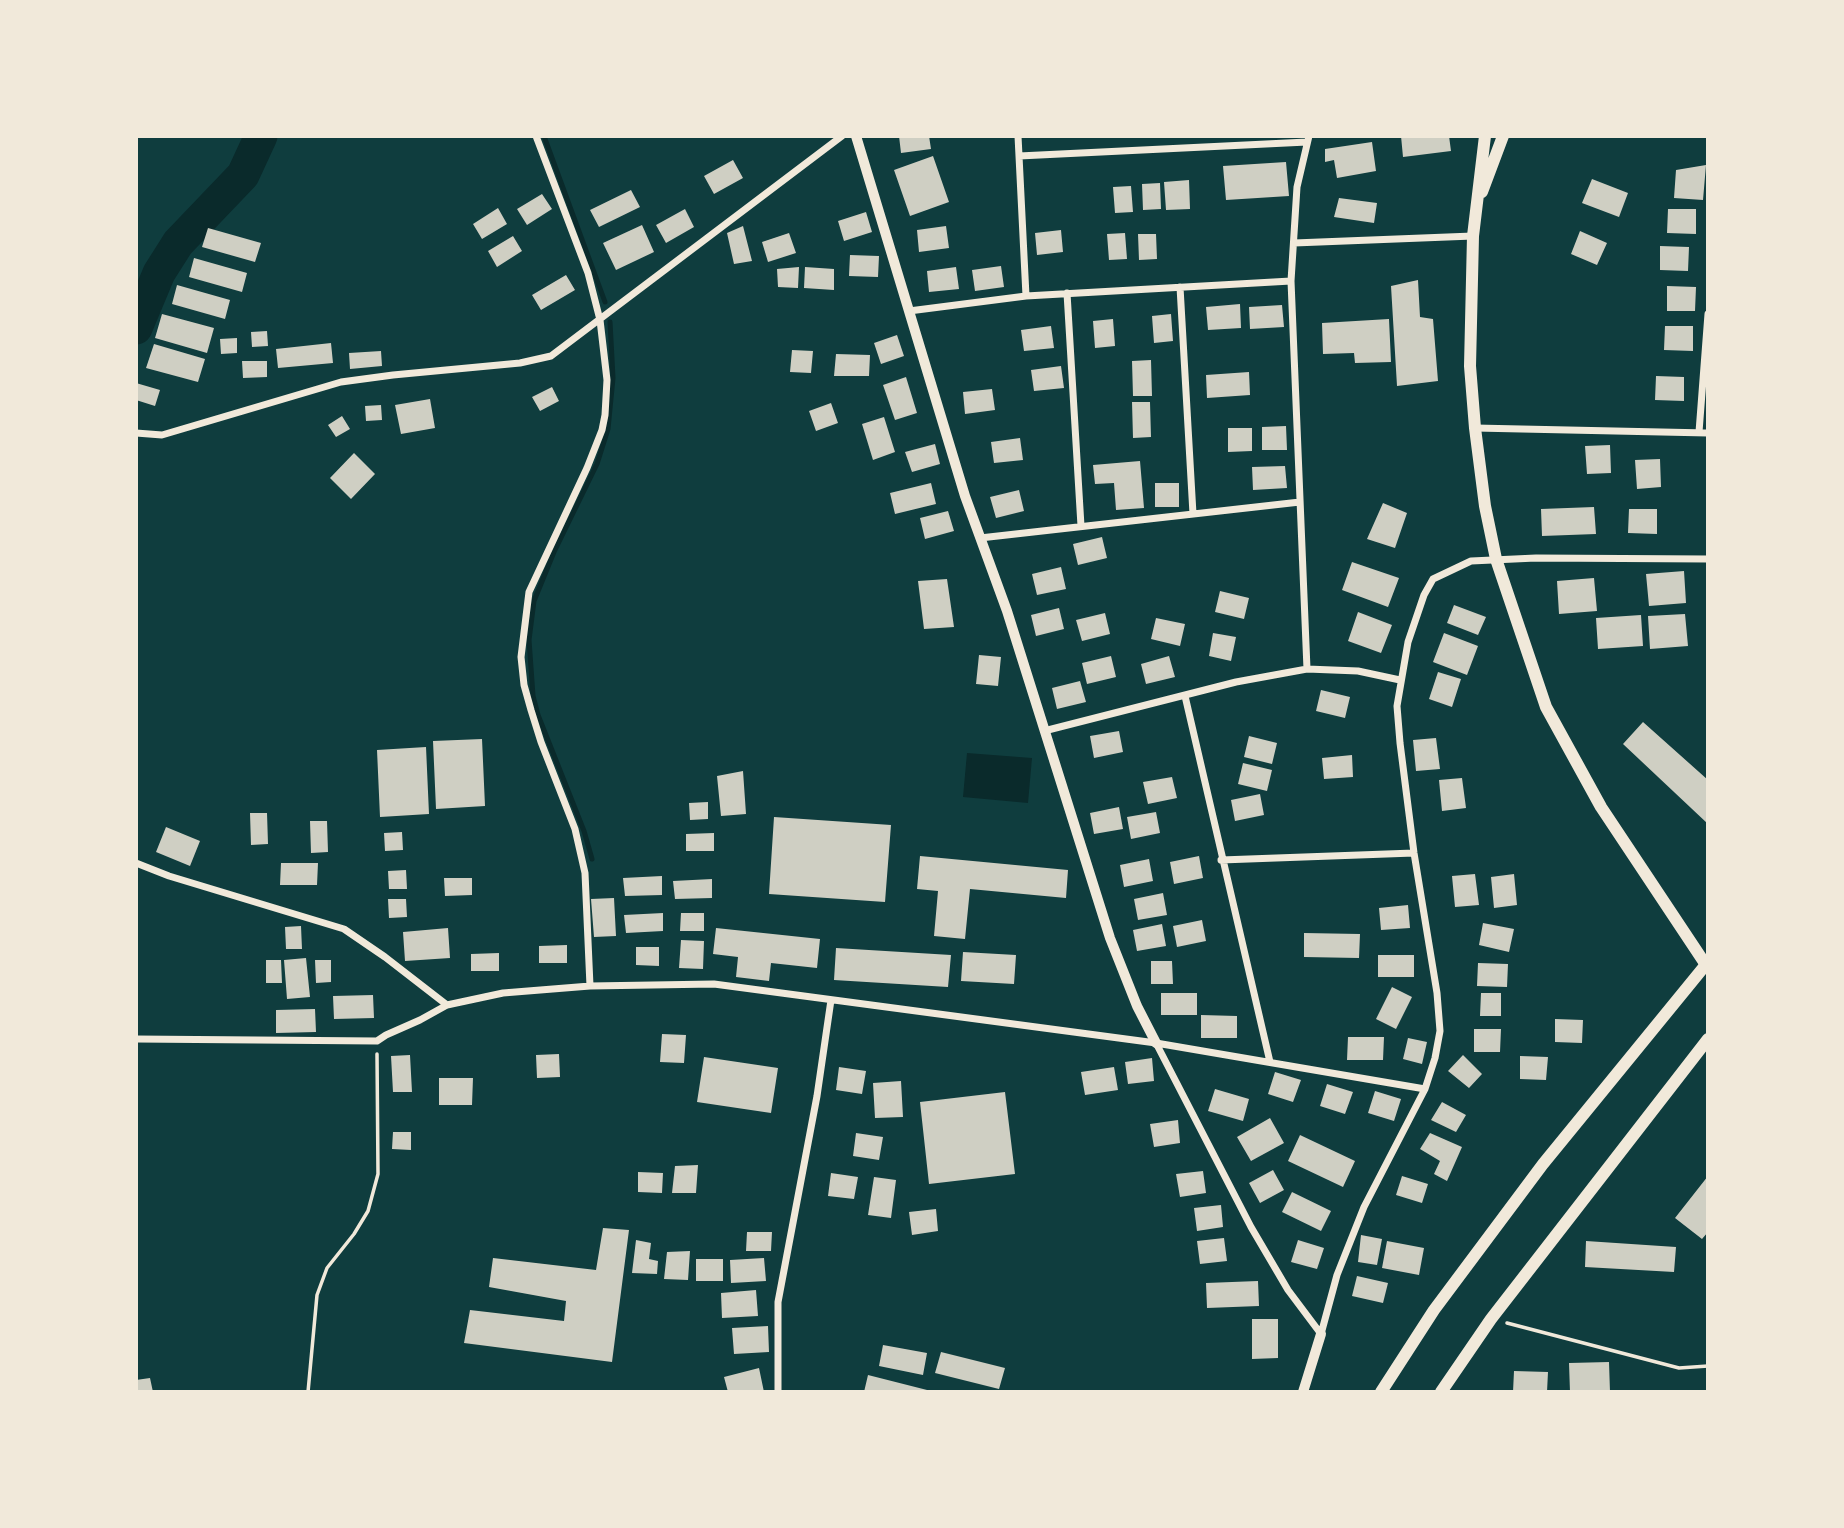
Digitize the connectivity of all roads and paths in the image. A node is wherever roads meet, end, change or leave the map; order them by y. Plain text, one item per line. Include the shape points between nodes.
1 (536, 136) edge
2 (842, 136) edge
3 (856, 136) edge
4 (1018, 136) edge
5 (1486, 136) edge
6 (1503, 136) edge
7 (1308, 139) edge
8 (1019, 156) junction
9 (1475, 208) junction
10 (1473, 236) junction
11 (1294, 243) junction
12 (1291, 281) junction
13 (1180, 287) junction
14 (1067, 293) junction
15 (1026, 296) junction
16 (909, 311) junction
17 (1707, 314) edge
18 (600, 320) junction
19 (1475, 428) junction
20 (136, 433) edge
21 (1703, 433) edge
22 (1300, 502) junction
23 (1193, 513) junction
24 (1081, 526) junction
25 (980, 538) junction
26 (1496, 559) junction
27 (1707, 559) edge
28 (1307, 669) junction
29 (1400, 680) junction
30 (1185, 696) junction
31 (1044, 731) junction
32 (1415, 853) junction
33 (1221, 860) junction
34 (136, 863) edge
35 (1706, 965) edge
36 (590, 986) junction
37 (831, 1000) junction
38 (447, 1005) junction
39 (136, 1039) edge
40 (1707, 1039) edge
41 (377, 1041) junction
42 (1156, 1043) junction
43 (1269, 1062) junction
44 (1425, 1089) junction
45 (1491, 1318) junction
46 (1321, 1334) junction
47 (1707, 1366) edge
48 (308, 1391) edge
49 (778, 1391) edge
50 (1303, 1391) edge
51 (1381, 1391) edge
52 (1441, 1391) edge

1 - 18 street via 588,273
2 - 18 street
3 - 16 street
4 - 8 street
5 - 9 main road
6 - 9 main road
7 - 8 street
7 - 11 street via 1297,187
8 - 15 street
9 - 10 main road
10 - 11 street
10 - 19 main road
11 - 12 street
12 - 13 street
12 - 22 street
13 - 14 street
13 - 23 street
14 - 15 street
14 - 24 street
15 - 16 street
16 - 25 street
17 - 21 street
18 - 20 street via 551,356 341,382 162,435
18 - 36 street via 607,380 605,415 587,468 529,592 521,657 531,710 575,829 585,873
19 - 21 street
19 - 26 main road
22 - 23 street
22 - 28 street
23 - 24 street
24 - 25 street
25 - 31 street
26 - 27 street
26 - 29 street via 1471,562 1433,579 1412,631
26 - 35 main road via 1546,707 1601,807
28 - 29 street via 1358,671
28 - 30 street
29 - 32 street via 1399,743
30 - 31 street
30 - 33 street
31 - 42 street via 1110,938
32 - 33 street
32 - 44 street via 1440,1031
33 - 43 street
34 - 38 street via 344,929
35 - 51 main road via 1543,1164 1434,1310
36 - 37 street via 714,984
36 - 38 street via 503,993
37 - 42 street
37 - 49 street via 778,1302
38 - 41 street
39 - 41 street
40 - 45 main road
41 - 48 path via 378,1174 368,1211 327,1268 317,1295
42 - 43 street
42 - 46 street via 1251,1227 1288,1290
43 - 44 street
44 - 46 street via 1364,1207 1337,1275
45 - 47 path via 1679,1368
45 - 52 main road
46 - 50 street

